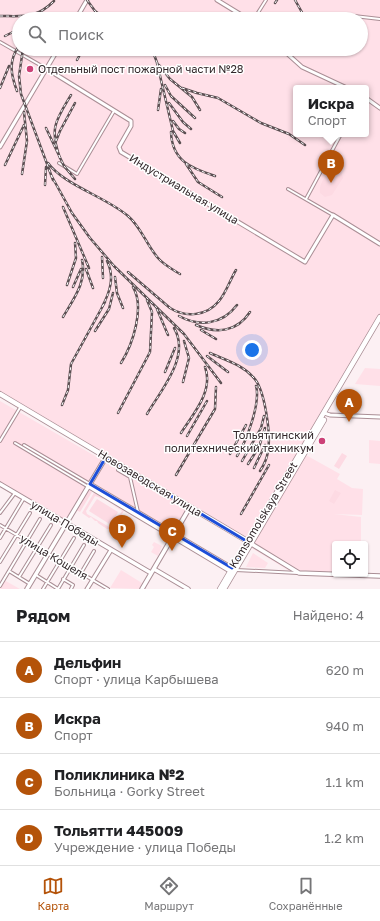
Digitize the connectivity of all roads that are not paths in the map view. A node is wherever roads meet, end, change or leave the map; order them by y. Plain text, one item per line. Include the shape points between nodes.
1 (87, 0) edge
2 (217, 0) edge
3 (266, 0) edge
4 (80, 12) edge
5 (237, 12) edge
6 (258, 12) edge
7 (368, 18) edge
8 (380, 19) edge
9 (0, 42) edge
10 (12, 49) edge
11 (24, 56) edge
12 (54, 56) edge
13 (290, 56) edge
14 (46, 69) junction
15 (341, 85) edge
16 (369, 100) edge
17 (380, 108) edge
18 (115, 110) junction
19 (339, 137) edge
20 (0, 147) edge
21 (59, 163) dead end
22 (288, 189) dead end
23 (306, 199) junction
24 (333, 216) junction
25 (380, 244) edge
26 (380, 317) edge
27 (380, 324) edge
28 (373, 333) junction
29 (0, 394) edge
30 (21, 406) junction
31 (326, 414) junction
32 (380, 417) edge
33 (0, 435) edge
34 (3, 436) junction
35 (0, 441) edge
36 (15, 443) dead end
37 (24, 445) dead end
38 (106, 457) junction
39 (120, 466) junction
40 (0, 484) edge
41 (89, 485) junction
42 (15, 493) junction
43 (24, 498) junction
44 (190, 507) junction
45 (138, 512) junction
46 (0, 513) edge
47 (30, 513) dead end
48 (40, 519) dead end
49 (67, 523) junction
50 (0, 525) edge
51 (51, 525) dead end
52 (6, 528) junction
53 (16, 534) junction
54 (174, 535) junction
55 (0, 538) edge
56 (74, 538) dead end
57 (27, 541) junction
58 (249, 542) junction
59 (84, 545) dead end
60 (38, 547) junction
61 (111, 550) junction
62 (94, 551) dead end
63 (48, 554) junction
64 (60, 561) junction
65 (0, 562) edge
66 (287, 565) junction
67 (71, 567) junction
68 (154, 569) junction
69 (232, 570) junction
70 (9, 571) junction
71 (285, 572) junction
72 (81, 573) junction
73 (151, 573) junction
74 (299, 573) junction
75 (36, 576) junction
76 (380, 576) edge
77 (0, 577) edge
78 (19, 577) junction
79 (4, 579) junction
80 (63, 579) junction
81 (92, 580) junction
82 (47, 582) junction
83 (30, 584) junction
84 (0, 586) edge
85 (28, 589) edge
86 (43, 589) edge
87 (58, 589) edge
88 (71, 589) edge
89 (87, 589) edge
90 (108, 589) edge
91 (142, 589) edge
92 (188, 589) edge
93 (220, 589) edge
94 (224, 589) edge

1 - 4 street
2 - 5 street
3 - 6 street
7 - 8 street
9 - 10 street, Индустриальная улица
11 - 14 street, Индустриальная улица
12 - 14 street
13 - 15 street via 302,67
14 - 18 street, Индустриальная улица
14 - 20 street
16 - 17 street
18 - 21 street via 77,174
18 - 24 street, Индустриальная улица via 131,121 131,126 119,147 121,152 305,262
19 - 23 street
22 - 23 street
23 - 24 street
24 - 25 street
26 - 28 main road, Komsomolskaya Street
27 - 28 main road, Komsomolskaya Street
28 - 31 main road, Komsomolskaya Street
29 - 30 main road, Новозаводская улица
30 - 34 street
30 - 38 main road, Новозаводская улица
31 - 32 street
31 - 58 main road, Komsomolskaya Street
33 - 34 street
34 - 35 street
36 - 41 street
37 - 41 street
38 - 39 main road, Новозаводская улица
38 - 41 main road
39 - 44 main road, Новозаводская улица
39 - 45 street via 118,470 130,477
40 - 42 main road, улица Победы
41 - 45 main road
41 - 49 main road
41 - 54 main road
42 - 43 main road, улица Победы
42 - 46 street
43 - 49 main road, улица Победы
43 - 52 street
44 - 54 main road
44 - 58 main road, Новозаводская улица
45 - 54 main road
47 - 53 street
48 - 57 street
49 - 61 main road, улица Победы
49 - 63 main road
50 - 52 street, улица Кошеля
51 - 60 street
52 - 53 street, улица Кошеля
52 - 55 street
53 - 57 street, улица Кошеля
53 - 65 street
54 - 68 main road
54 - 69 main road
56 - 64 street
57 - 60 street, улица Кошеля
57 - 70 street
58 - 66 main road, Новозаводская улица
58 - 69 main road, Komsomolskaya Street
59 - 67 street
60 - 63 street, улица Кошеля
60 - 78 street
61 - 73 main road, улица Победы
61 - 81 street
62 - 72 street
63 - 64 street, улица Кошеля
63 - 75 main road
64 - 67 street, улица Кошеля
64 - 82 street
66 - 71 street
66 - 74 main road, Новозаводская улица
67 - 72 street, улица Кошеля
67 - 80 street
68 - 73 main road
68 - 92 main road
69 - 71 street
69 - 93 main road, Komsomolskaya Street
69 - 94 main road, Komsomolskaya Street
70 - 78 street
70 - 79 street
71 - 74 street
72 - 81 street, улица Кошеля
73 - 91 main road
74 - 76 main road
75 - 82 street
75 - 83 main road
77 - 79 street
78 - 83 street
79 - 84 street
80 - 87 street
80 - 88 street via 73,585
81 - 89 street
81 - 90 street, улица Кошеля
82 - 86 street
82 - 87 street
83 - 85 main road

